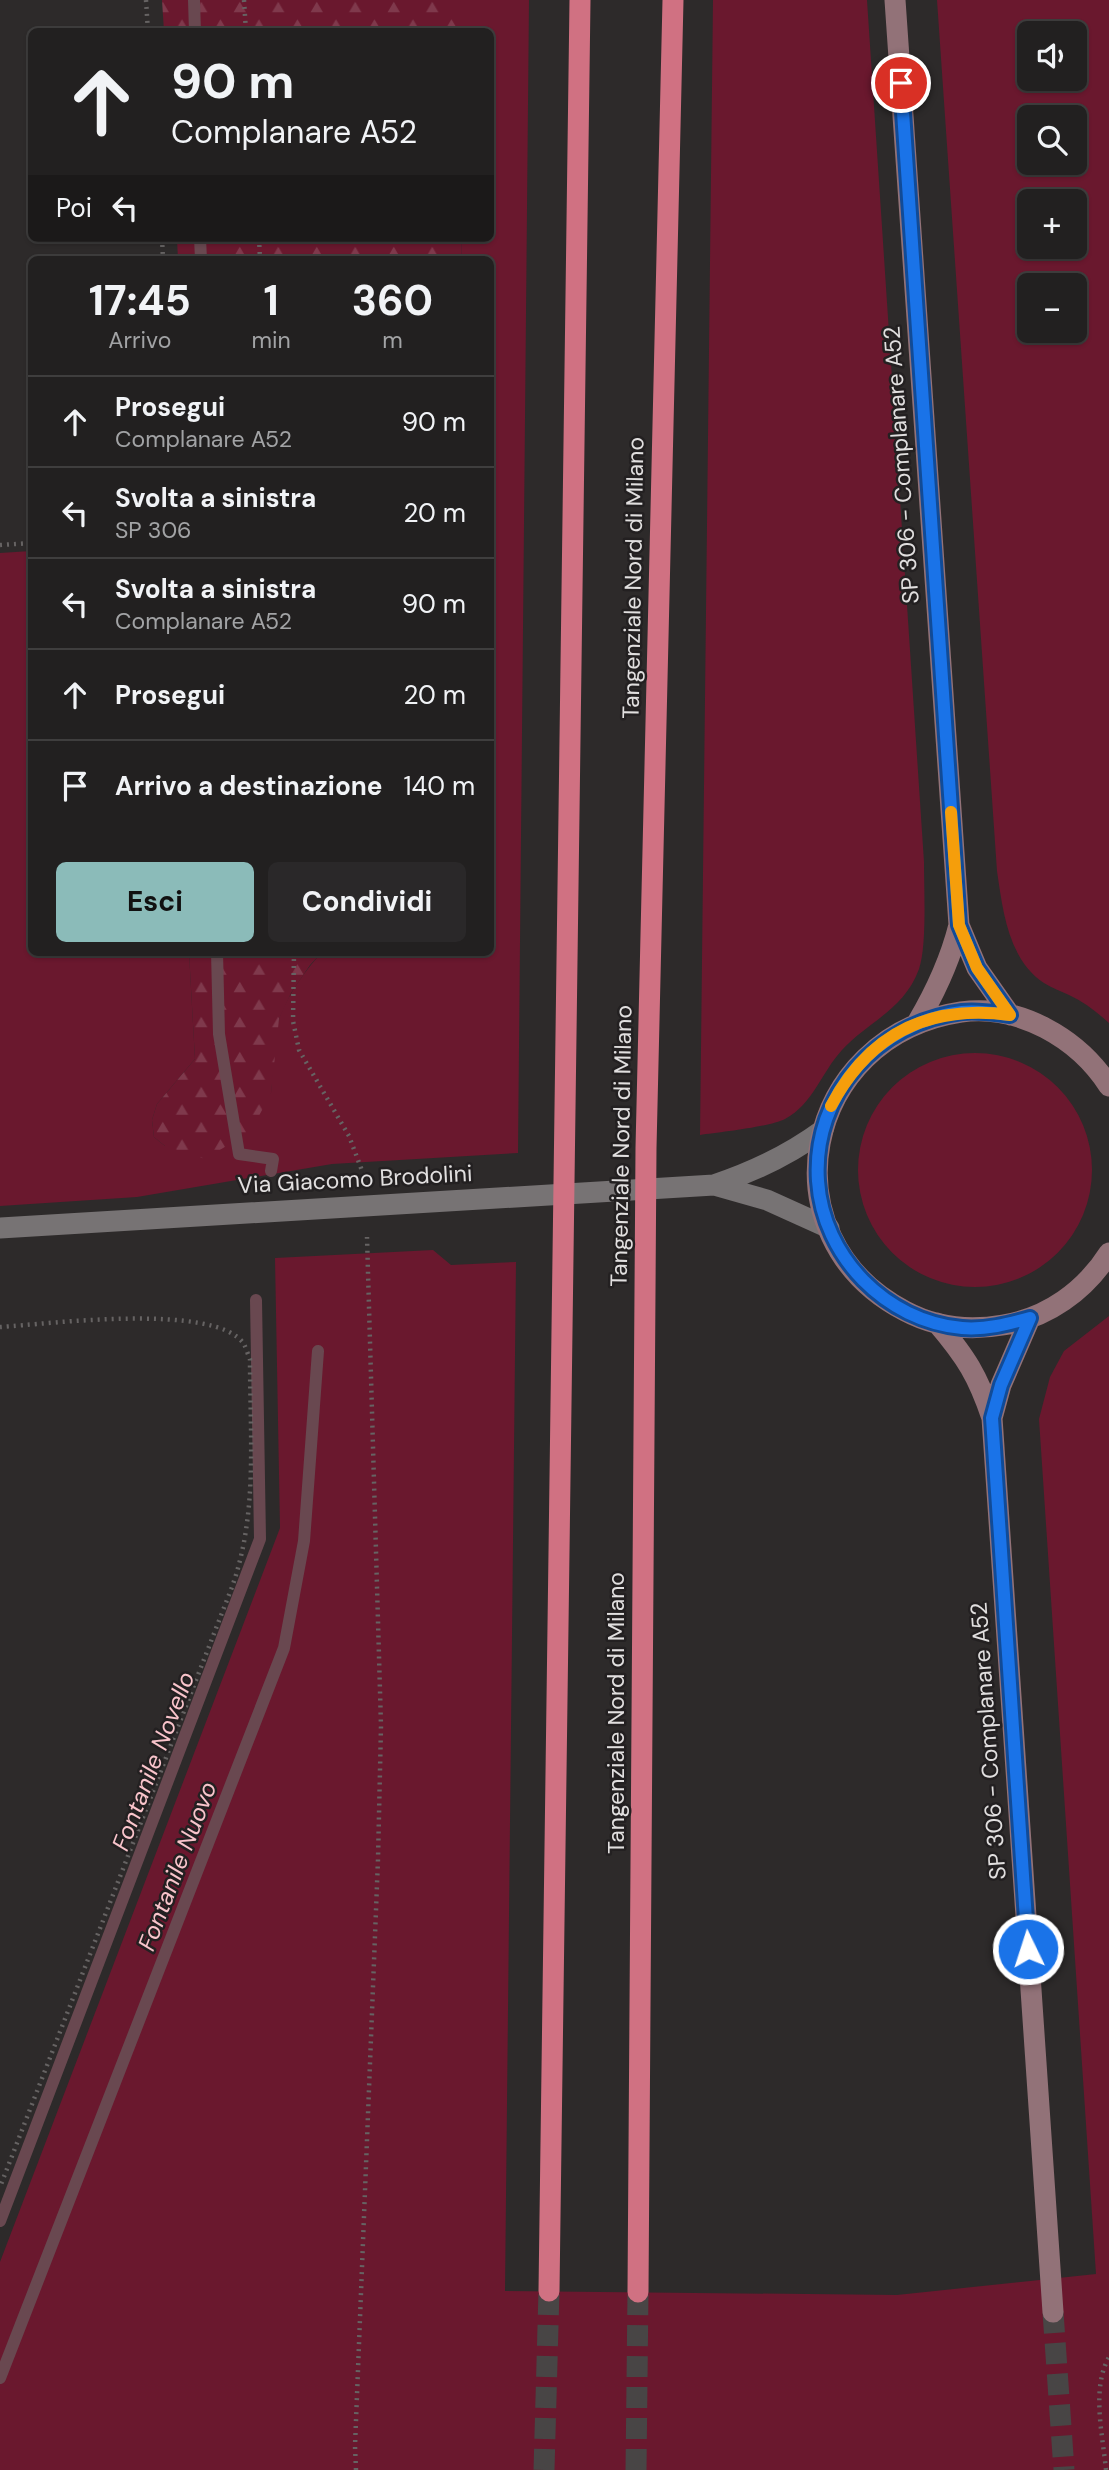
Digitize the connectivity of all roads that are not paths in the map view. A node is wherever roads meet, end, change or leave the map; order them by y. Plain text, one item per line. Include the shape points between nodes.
1 (580, 0) edge
2 (673, 0) edge
3 (895, 0) edge
4 (959, 925) junction
5 (1010, 1015) junction
6 (917, 1023) junction
7 (1109, 1086) edge
8 (823, 1130) junction
9 (714, 1185) junction
10 (0, 1228) edge
11 (829, 1228) junction
12 (1109, 1253) edge
13 (1030, 1318) junction
14 (937, 1323) junction
15 (992, 1418) junction
16 (549, 2291) tunnel mouth
17 (638, 2292) tunnel mouth
18 (1053, 2312) tunnel mouth

1 - 16 highway
2 - 17 highway, Tangenziale Nord di Milano via 646,1148
3 - 4 main road, SP 306 - Complanare A52
4 - 5 main road via 977,968
4 - 6 main road via 950,960
5 - 6 main road via 965,1012
5 - 7 main road via 1052,1031 1087,1058
6 - 8 main road via 874,1048 857,1065 830,1107
8 - 9 street, Via Giacomo Brodolini via 763,1167
8 - 11 main road via 818,1180
9 - 10 street, Via Giacomo Brodolini
9 - 11 street, Via Giacomo Brodolini via 767,1200
11 - 14 main road via 854,1271 872,1289 892,1304
12 - 13 main road via 1070,1297
13 - 14 main road via 987,1328
13 - 15 main road
14 - 15 main road via 966,1357
15 - 18 main road, SP 306 - Complanare A52

